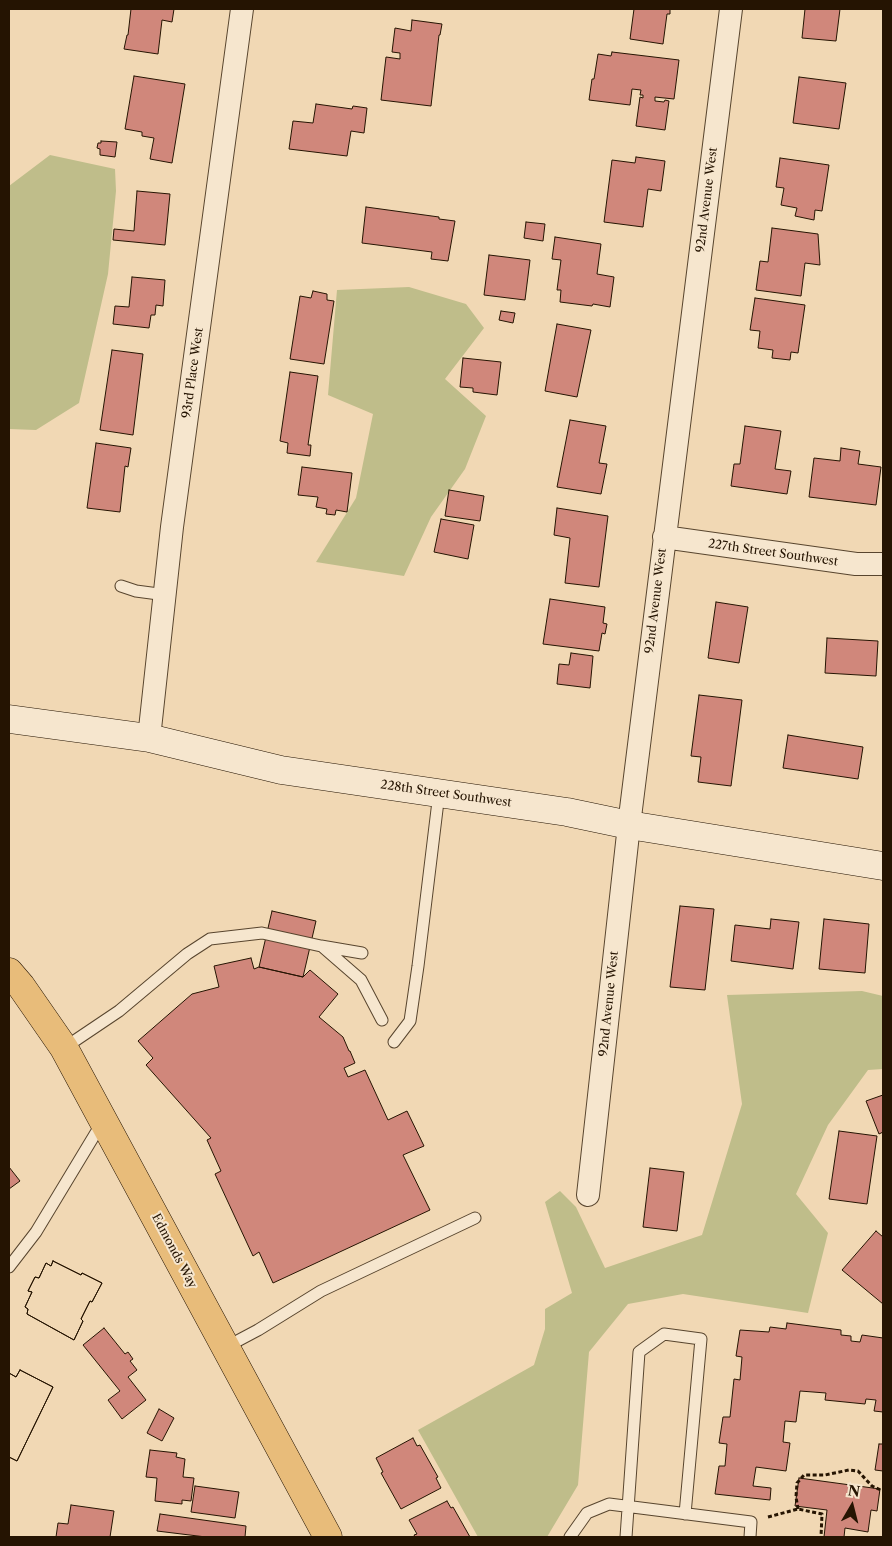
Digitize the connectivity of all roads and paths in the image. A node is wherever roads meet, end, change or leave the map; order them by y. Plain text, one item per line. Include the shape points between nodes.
1 (242, 9) edge
2 (731, 9) edge
3 (664, 537) junction
4 (883, 564) edge
5 (121, 586) dead end
6 (166, 595) junction
7 (9, 719) edge
8 (149, 738) junction
9 (439, 793) junction
10 (629, 825) junction
11 (883, 866) edge
12 (321, 946) junction
13 (362, 953) dead end
14 (9, 972) edge
15 (382, 1020) dead end
16 (394, 1042) dead end
17 (64, 1048) junction
18 (104, 1120) junction
19 (588, 1195) dead end
20 (475, 1218) dead end
21 (9, 1267) edge
22 (226, 1348) junction
23 (883, 1490) edge
24 (628, 1507) junction
25 (798, 1509) junction
26 (685, 1514) junction
27 (751, 1522) junction
28 (328, 1537) edge
29 (570, 1537) edge
30 (626, 1537) edge
31 (750, 1537) edge
32 (821, 1537) edge

1 - 6 street, 93rd Place West
2 - 3 street, 92nd Avenue West
3 - 4 street, 227th Street Southwest via 856,564
3 - 10 street, 92nd Avenue West
5 - 6 lane
6 - 8 street, 93rd Place West
7 - 8 street, 228th Street Southwest
8 - 9 street, 228th Street Southwest via 281,770
9 - 10 street, 228th Street Southwest via 567,812
9 - 16 lane via 410,1021
10 - 11 street, 228th Street Southwest
10 - 19 street, 92nd Avenue West
12 - 13 lane
12 - 15 lane via 361,980
12 - 17 lane via 262,932 210,939 187,954 119,1011
14 - 17 main road, Edmonds Way
17 - 18 main road, Edmonds Way
18 - 21 lane via 36,1232
18 - 22 main road, Edmonds Way
20 - 22 lane via 321,1290
22 - 28 main road, Edmonds Way
23 - 25 path via 872,1486 858,1471 804,1475 797,1483
24 - 26 lane
24 - 26 lane via 639,1352 664,1334 701,1339
24 - 29 lane via 609,1504 587,1513
24 - 30 lane
25 - 27 path
25 - 32 path via 822,1514
26 - 27 lane
27 - 31 lane

